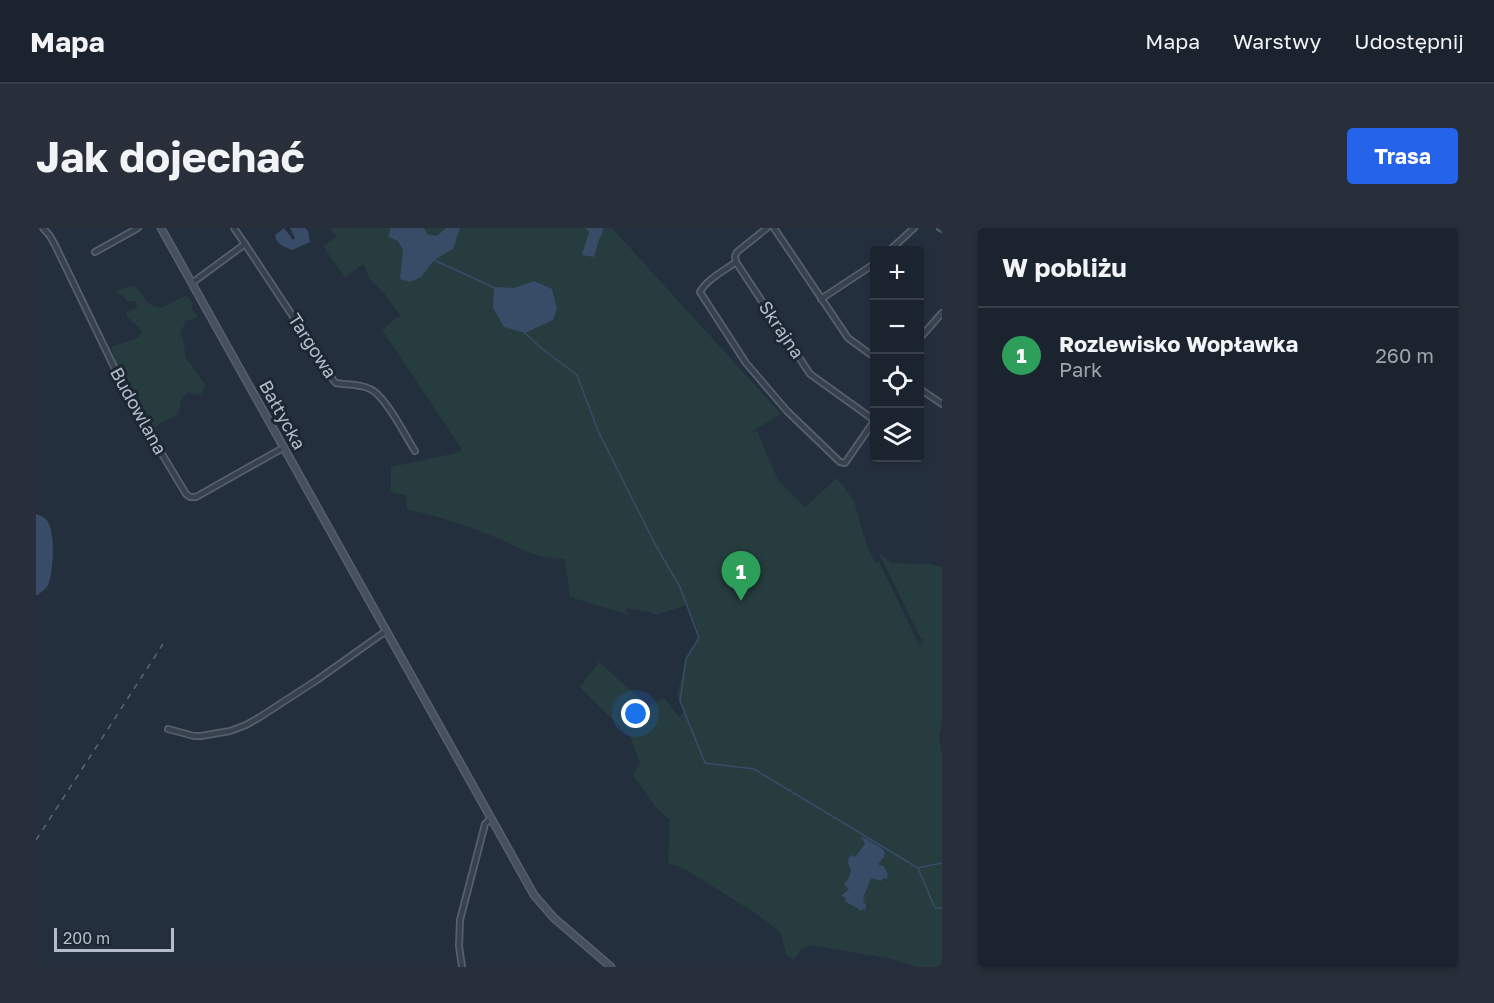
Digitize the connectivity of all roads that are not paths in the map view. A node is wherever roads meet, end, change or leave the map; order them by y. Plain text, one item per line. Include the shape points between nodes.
1 (43, 228) edge
2 (138, 228) edge
3 (161, 228) edge
4 (234, 228) edge
5 (767, 228) edge
6 (774, 228) edge
7 (914, 228) edge
8 (245, 244) junction
9 (894, 246) edge
10 (94, 252) dead end
11 (736, 262) junction
12 (870, 267) edge
13 (192, 284) junction
14 (821, 299) junction
15 (942, 313) edge
16 (924, 333) edge
17 (870, 354) edge
18 (924, 392) edge
19 (942, 404) edge
20 (870, 417) edge
21 (870, 426) edge
22 (283, 448) junction
23 (415, 451) dead end
24 (386, 631) junction
25 (168, 729) dead end
26 (490, 819) junction
27 (462, 967) edge
28 (611, 967) edge

1 - 22 street, Budowlana via 55,245 132,404 186,495 195,496
2 - 10 street
3 - 13 main road, Bałtycka
4 - 8 street, Targowa
5 - 11 street via 738,252
6 - 14 street
7 - 9 street
8 - 13 street
8 - 23 street, Targowa via 334,381 376,392
11 - 20 street, Skrajna via 810,374
11 - 21 street via 700,292 746,363 787,411 840,462 845,463
12 - 14 street
13 - 22 main road, Bałtycka
14 - 17 street via 850,339
15 - 16 street
18 - 19 street
22 - 24 main road, Bałtycka
24 - 25 street via 246,725 201,736
24 - 26 main road, Bałtycka
26 - 27 street via 485,824 462,908
26 - 28 main road, Bałtycka via 540,903

